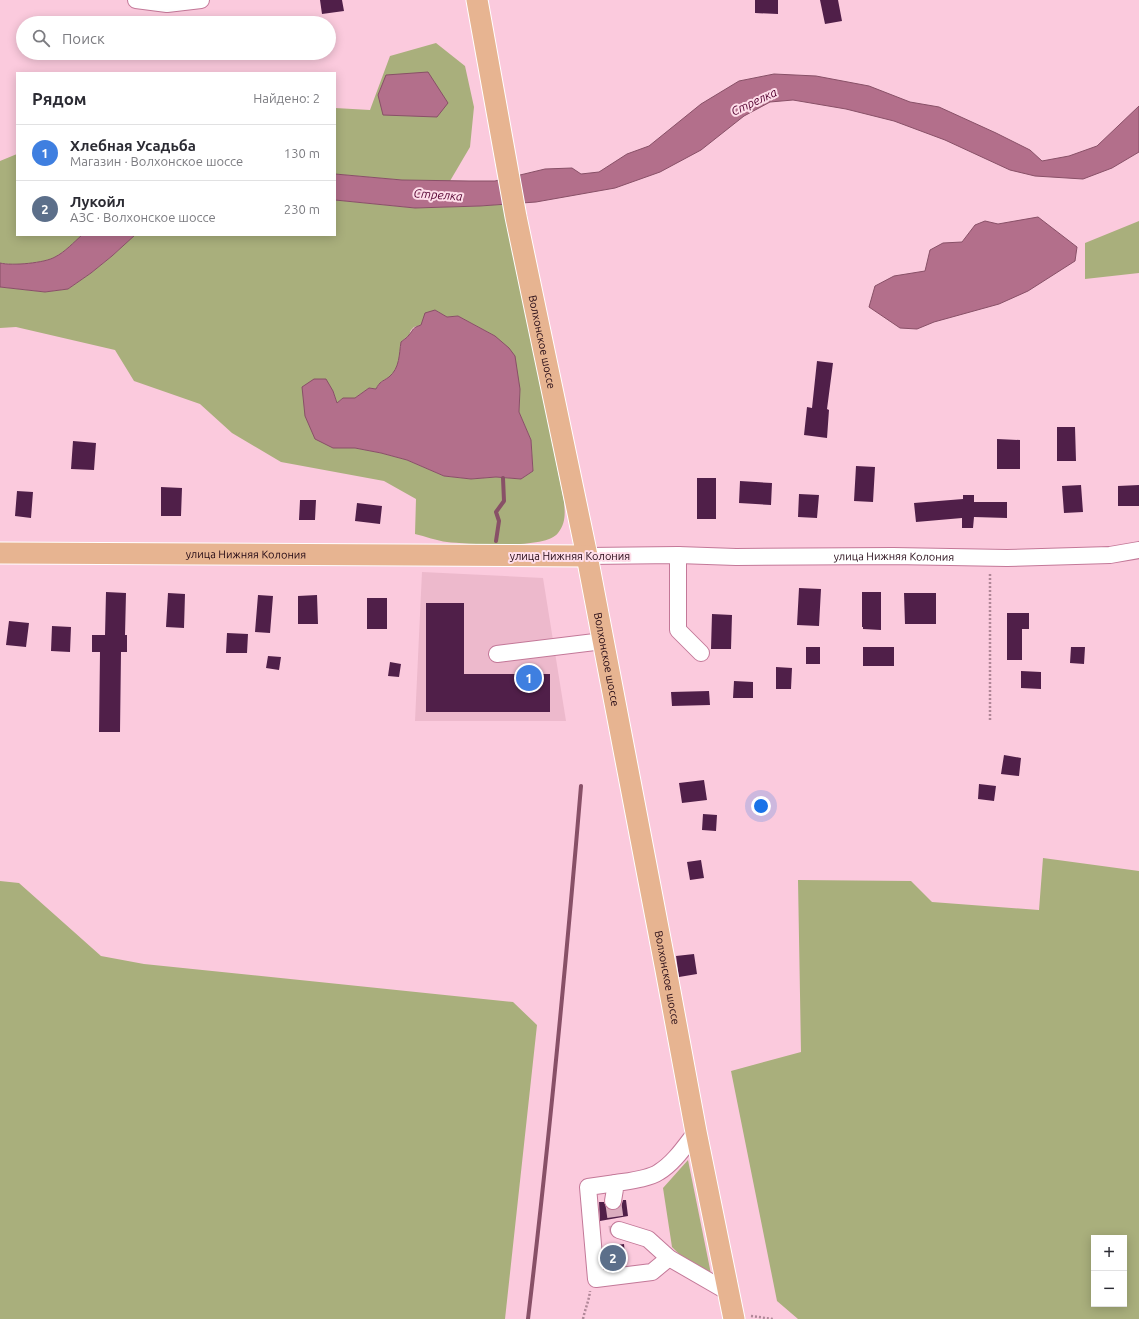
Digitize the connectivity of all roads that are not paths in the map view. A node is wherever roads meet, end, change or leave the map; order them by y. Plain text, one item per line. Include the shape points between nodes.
1 (136, 0) edge
2 (201, 0) edge
3 (477, 0) edge
4 (1139, 550) edge
5 (0, 553) edge
6 (678, 555) junction
7 (587, 556) junction
8 (603, 641) junction
9 (701, 653) dead end
10 (497, 654) dead end
11 (696, 1132) junction
12 (616, 1183) junction
13 (614, 1201) tunnel mouth
14 (592, 1233) junction
15 (670, 1258) junction
16 (728, 1292) junction
17 (734, 1316) edge

1 - 2 street via 167,4
3 - 7 main road, Волхонское шоссе via 516,217
4 - 6 street, улица Нижняя Колония via 1110,555 991,558
5 - 7 main road, улица Нижняя Колония
6 - 7 street, улица Нижняя Колония
6 - 9 street via 678,630
7 - 8 main road, Волхонское шоссе
8 - 10 street
8 - 11 main road, Волхонское шоссе
11 - 12 street via 674,1160 659,1173
11 - 16 main road, Волхонское шоссе
12 - 13 street
12 - 14 street via 588,1187
14 - 15 street via 618,1230 648,1239
14 - 15 street via 596,1279 652,1272
15 - 16 street
16 - 17 main road, Волхонское шоссе

